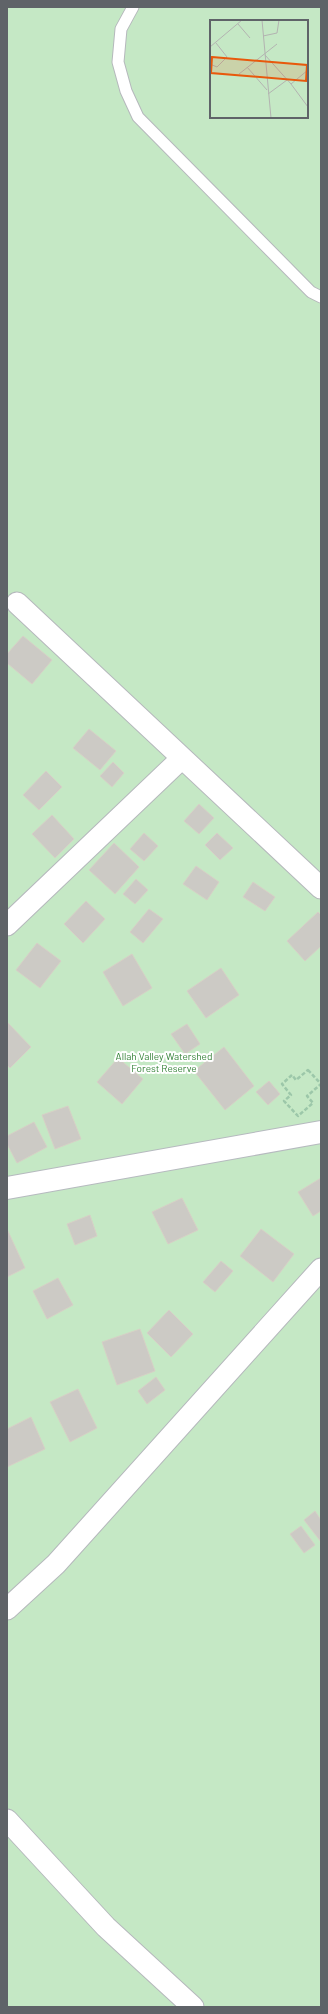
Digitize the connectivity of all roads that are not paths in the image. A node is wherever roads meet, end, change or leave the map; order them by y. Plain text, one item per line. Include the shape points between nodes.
1 (133, 7) edge
2 (321, 297) edge
3 (17, 603) dead end
4 (181, 759) junction
5 (321, 888) edge
6 (7, 925) edge
7 (321, 1132) edge
8 (7, 1188) edge
9 (321, 1269) edge
10 (7, 1609) edge
11 (7, 1820) edge
12 (193, 2007) edge

1 - 2 lane via 121,29 118,62 126,92 138,117 311,292
3 - 4 street
4 - 5 street
4 - 6 street
7 - 8 street
9 - 10 street via 56,1564
11 - 12 street via 106,1927

